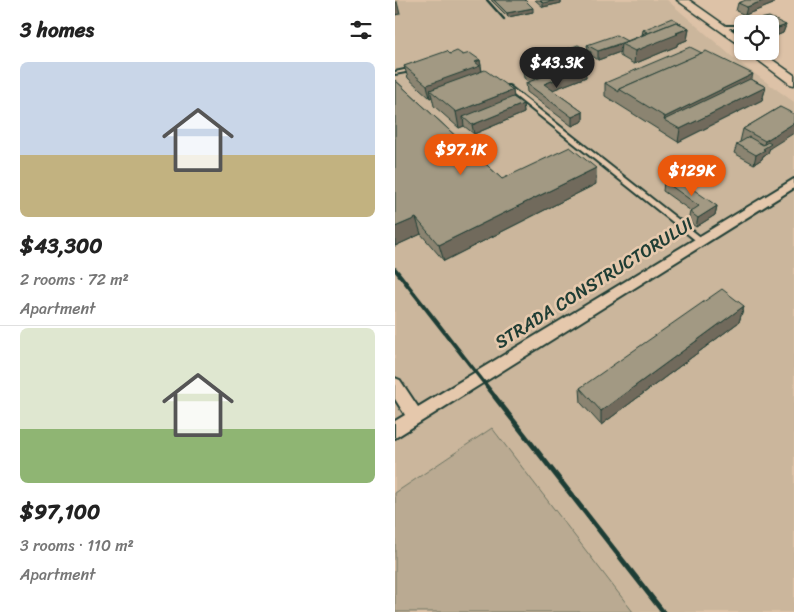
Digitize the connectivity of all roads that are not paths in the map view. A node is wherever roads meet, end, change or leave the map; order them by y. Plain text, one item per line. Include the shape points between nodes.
1 (682, 0) edge
2 (720, 27) junction
3 (734, 27) edge
4 (734, 37) edge
5 (767, 60) edge
6 (420, 67) edge
7 (395, 73) edge
8 (499, 81) edge
9 (794, 81) edge
10 (794, 183) edge
11 (701, 241) junction
12 (395, 385) edge
13 (415, 417) junction
14 (395, 430) edge

1 - 2 main road
2 - 3 lane
2 - 4 main road
5 - 9 main road
6 - 7 lane
8 - 11 lane
10 - 11 street, STRADA CONSTRUCTORULUI
11 - 13 street, STRADA CONSTRUCTORULUI
12 - 13 street
13 - 14 street, STRADA CONSTRUCTORULUI

